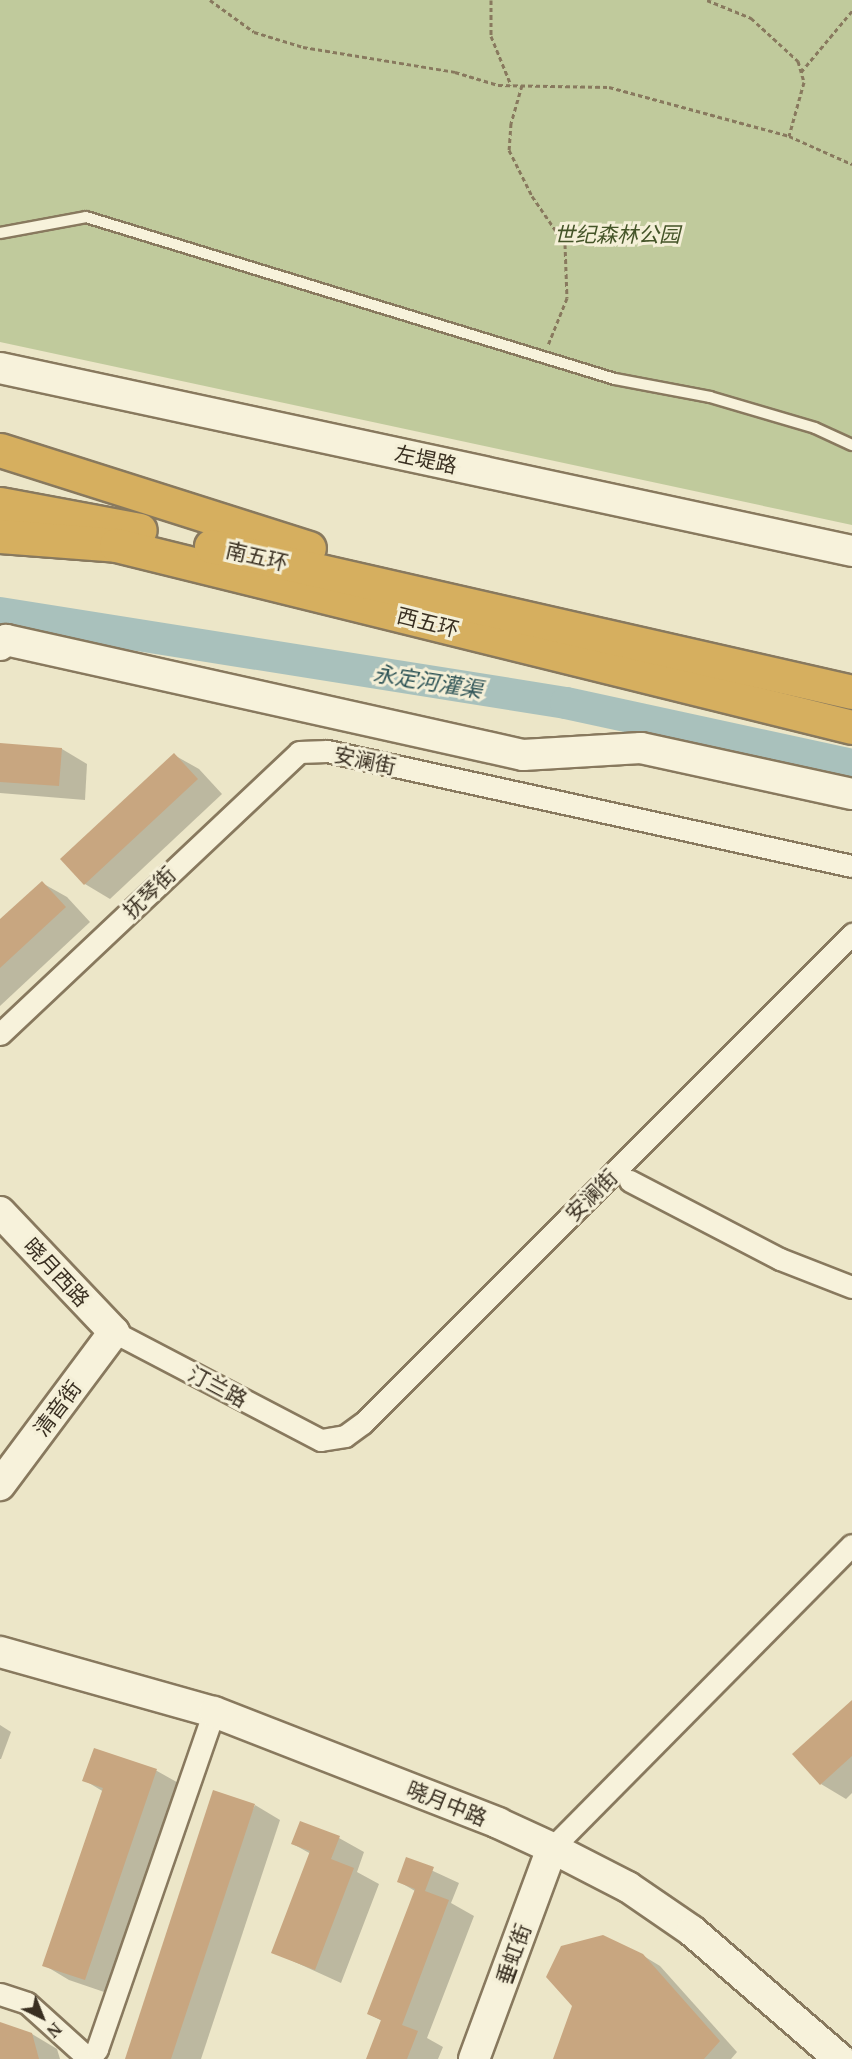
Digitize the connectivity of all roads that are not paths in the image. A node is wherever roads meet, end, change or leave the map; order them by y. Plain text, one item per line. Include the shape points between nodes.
1 (0, 233) edge
2 (0, 368) edge
3 (852, 445) edge
4 (0, 450) edge
5 (0, 504) edge
6 (0, 536) edge
7 (852, 551) edge
8 (513, 613) junction
9 (0, 645) edge
10 (852, 692) edge
11 (852, 728) edge
12 (299, 752) joint
13 (852, 794) edge
14 (852, 866) edge
15 (852, 934) edge
16 (0, 1034) edge
17 (630, 1181) dead end
18 (0, 1212) edge
19 (852, 1287) edge
20 (114, 1332) junction
21 (321, 1440) joint
22 (0, 1485) edge
23 (852, 1545) edge
24 (0, 1652) edge
25 (214, 1712) junction
26 (552, 1848) junction
27 (0, 1994) edge
28 (474, 2059) edge
29 (840, 2059) edge

1 - 3 lane via 86,217 615,379 710,397 815,428
2 - 7 street, 左堤路
4 - 8 highway
5 - 8 highway, 南五环 via 92,519
6 - 11 highway, 西五环 via 116,545
8 - 10 highway
9 - 13 street via 6,640 523,755 641,748
12 - 14 street, 安澜街 via 327,751
12 - 16 street, 抚琴街
15 - 21 street, 安澜街 via 363,1424 345,1436
17 - 19 street via 780,1259
18 - 20 street, 晓月西路
20 - 21 street, 汀兰路
20 - 22 street, 清音街
23 - 26 street
24 - 25 street, 晓月中路
25 - 26 street, 晓月中路
25 - 27 street via 97,2049 89,2059 27,2003
26 - 28 street, 垂虹街
26 - 29 street, 晓月中路 via 628,1887 692,1931

